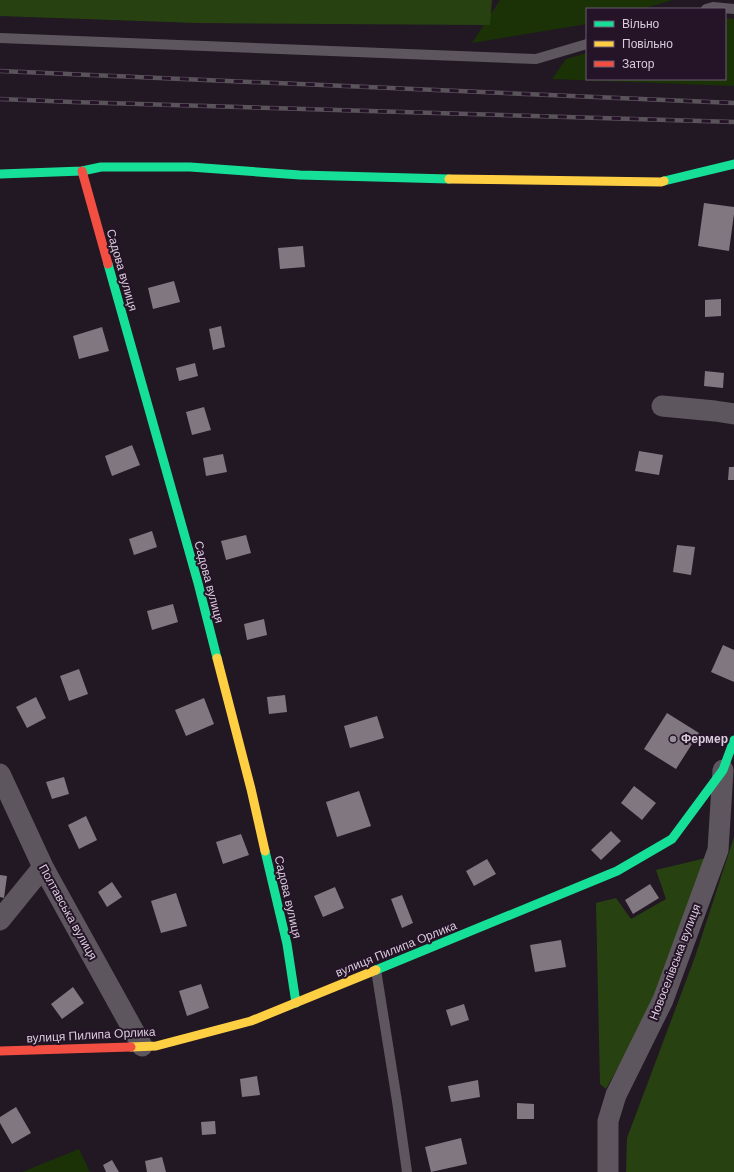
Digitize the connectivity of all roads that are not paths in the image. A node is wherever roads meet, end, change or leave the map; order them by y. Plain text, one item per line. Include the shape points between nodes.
1 (710, 8) edge
2 (724, 8) edge
3 (0, 38) edge
4 (586, 44) edge
5 (734, 164) edge
6 (82, 171) junction
7 (0, 174) edge
8 (662, 406) dead end
9 (734, 414) edge
10 (734, 740) edge
11 (723, 770) junction
12 (0, 774) edge
13 (43, 867) junction
14 (0, 920) edge
15 (376, 970) junction
16 (296, 1003) junction
17 (142, 1046) junction
18 (0, 1051) edge
19 (407, 1172) edge
20 (608, 1172) edge

1 - 2 lane
3 - 4 lane via 536,59
5 - 6 street via 661,182 300,174 190,166 101,167
6 - 7 street
6 - 16 street, Садова вулиця via 198,583 287,944
8 - 9 street
10 - 11 street, вулиця Пилипа Орлика
11 - 15 street, вулиця Пилипа Орлика via 672,839 617,871
11 - 20 street, Новоселівська вулиця via 718,850 662,1000 616,1095 608,1121
12 - 13 street, Полтавська вулиця
13 - 14 street
13 - 17 street, Полтавська вулиця
15 - 16 street, вулиця Пилипа Орлика
15 - 19 lane
16 - 17 street, вулиця Пилипа Орлика via 251,1022 156,1046
17 - 18 street, вулиця Пилипа Орлика

